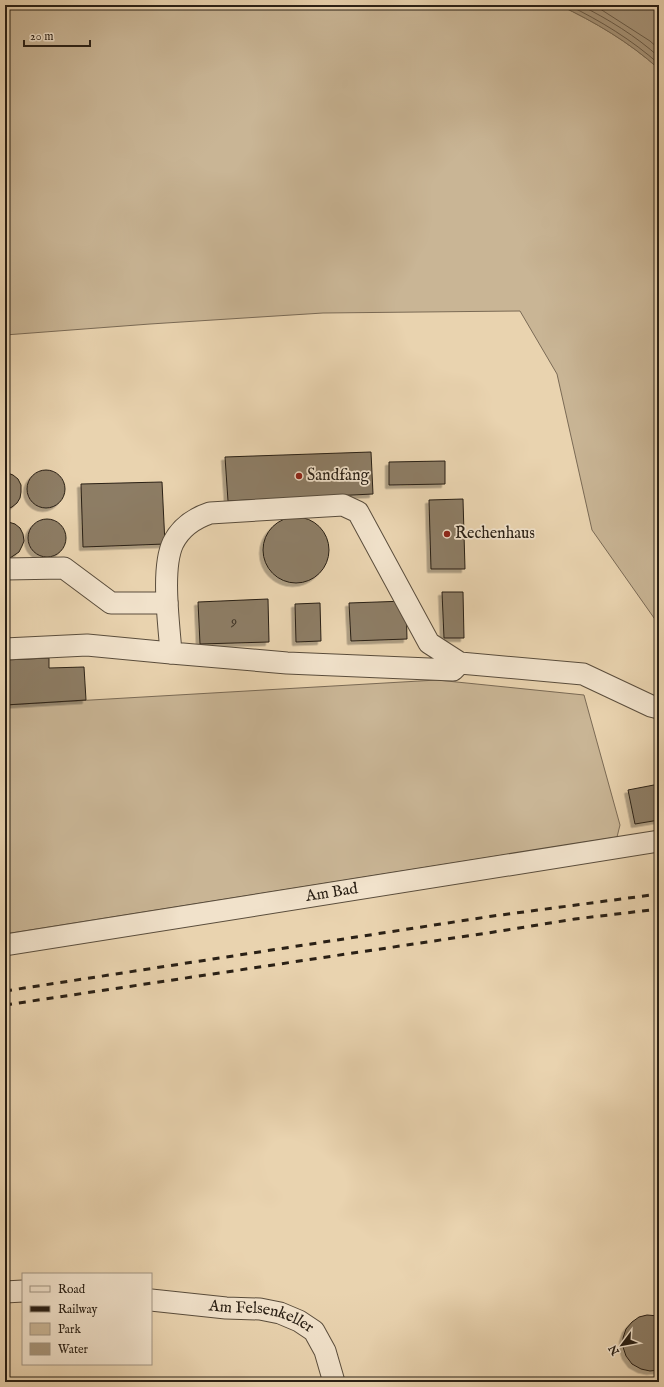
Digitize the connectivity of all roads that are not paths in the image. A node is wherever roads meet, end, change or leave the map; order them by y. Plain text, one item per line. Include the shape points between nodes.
1 (5, 569) edge
2 (167, 603) junction
3 (5, 649) edge
4 (171, 652) junction
5 (460, 663) junction
6 (659, 708) edge
7 (659, 841) edge
8 (5, 945) edge
9 (22, 1291) edge
10 (5, 1292) edge
11 (152, 1300) edge
12 (334, 1382) edge

1 - 2 street via 64,568 110,603
2 - 4 street
2 - 5 street via 167,568 173,543 185,527 198,517 226,511 343,505 358,512 429,643
3 - 4 street via 86,645
4 - 5 street via 287,663 453,670
5 - 6 street via 583,674
7 - 8 street, Am Bad
9 - 10 street
11 - 12 street, Am Felsenkeller via 260,1309 280,1313 299,1321 314,1331 325,1352

